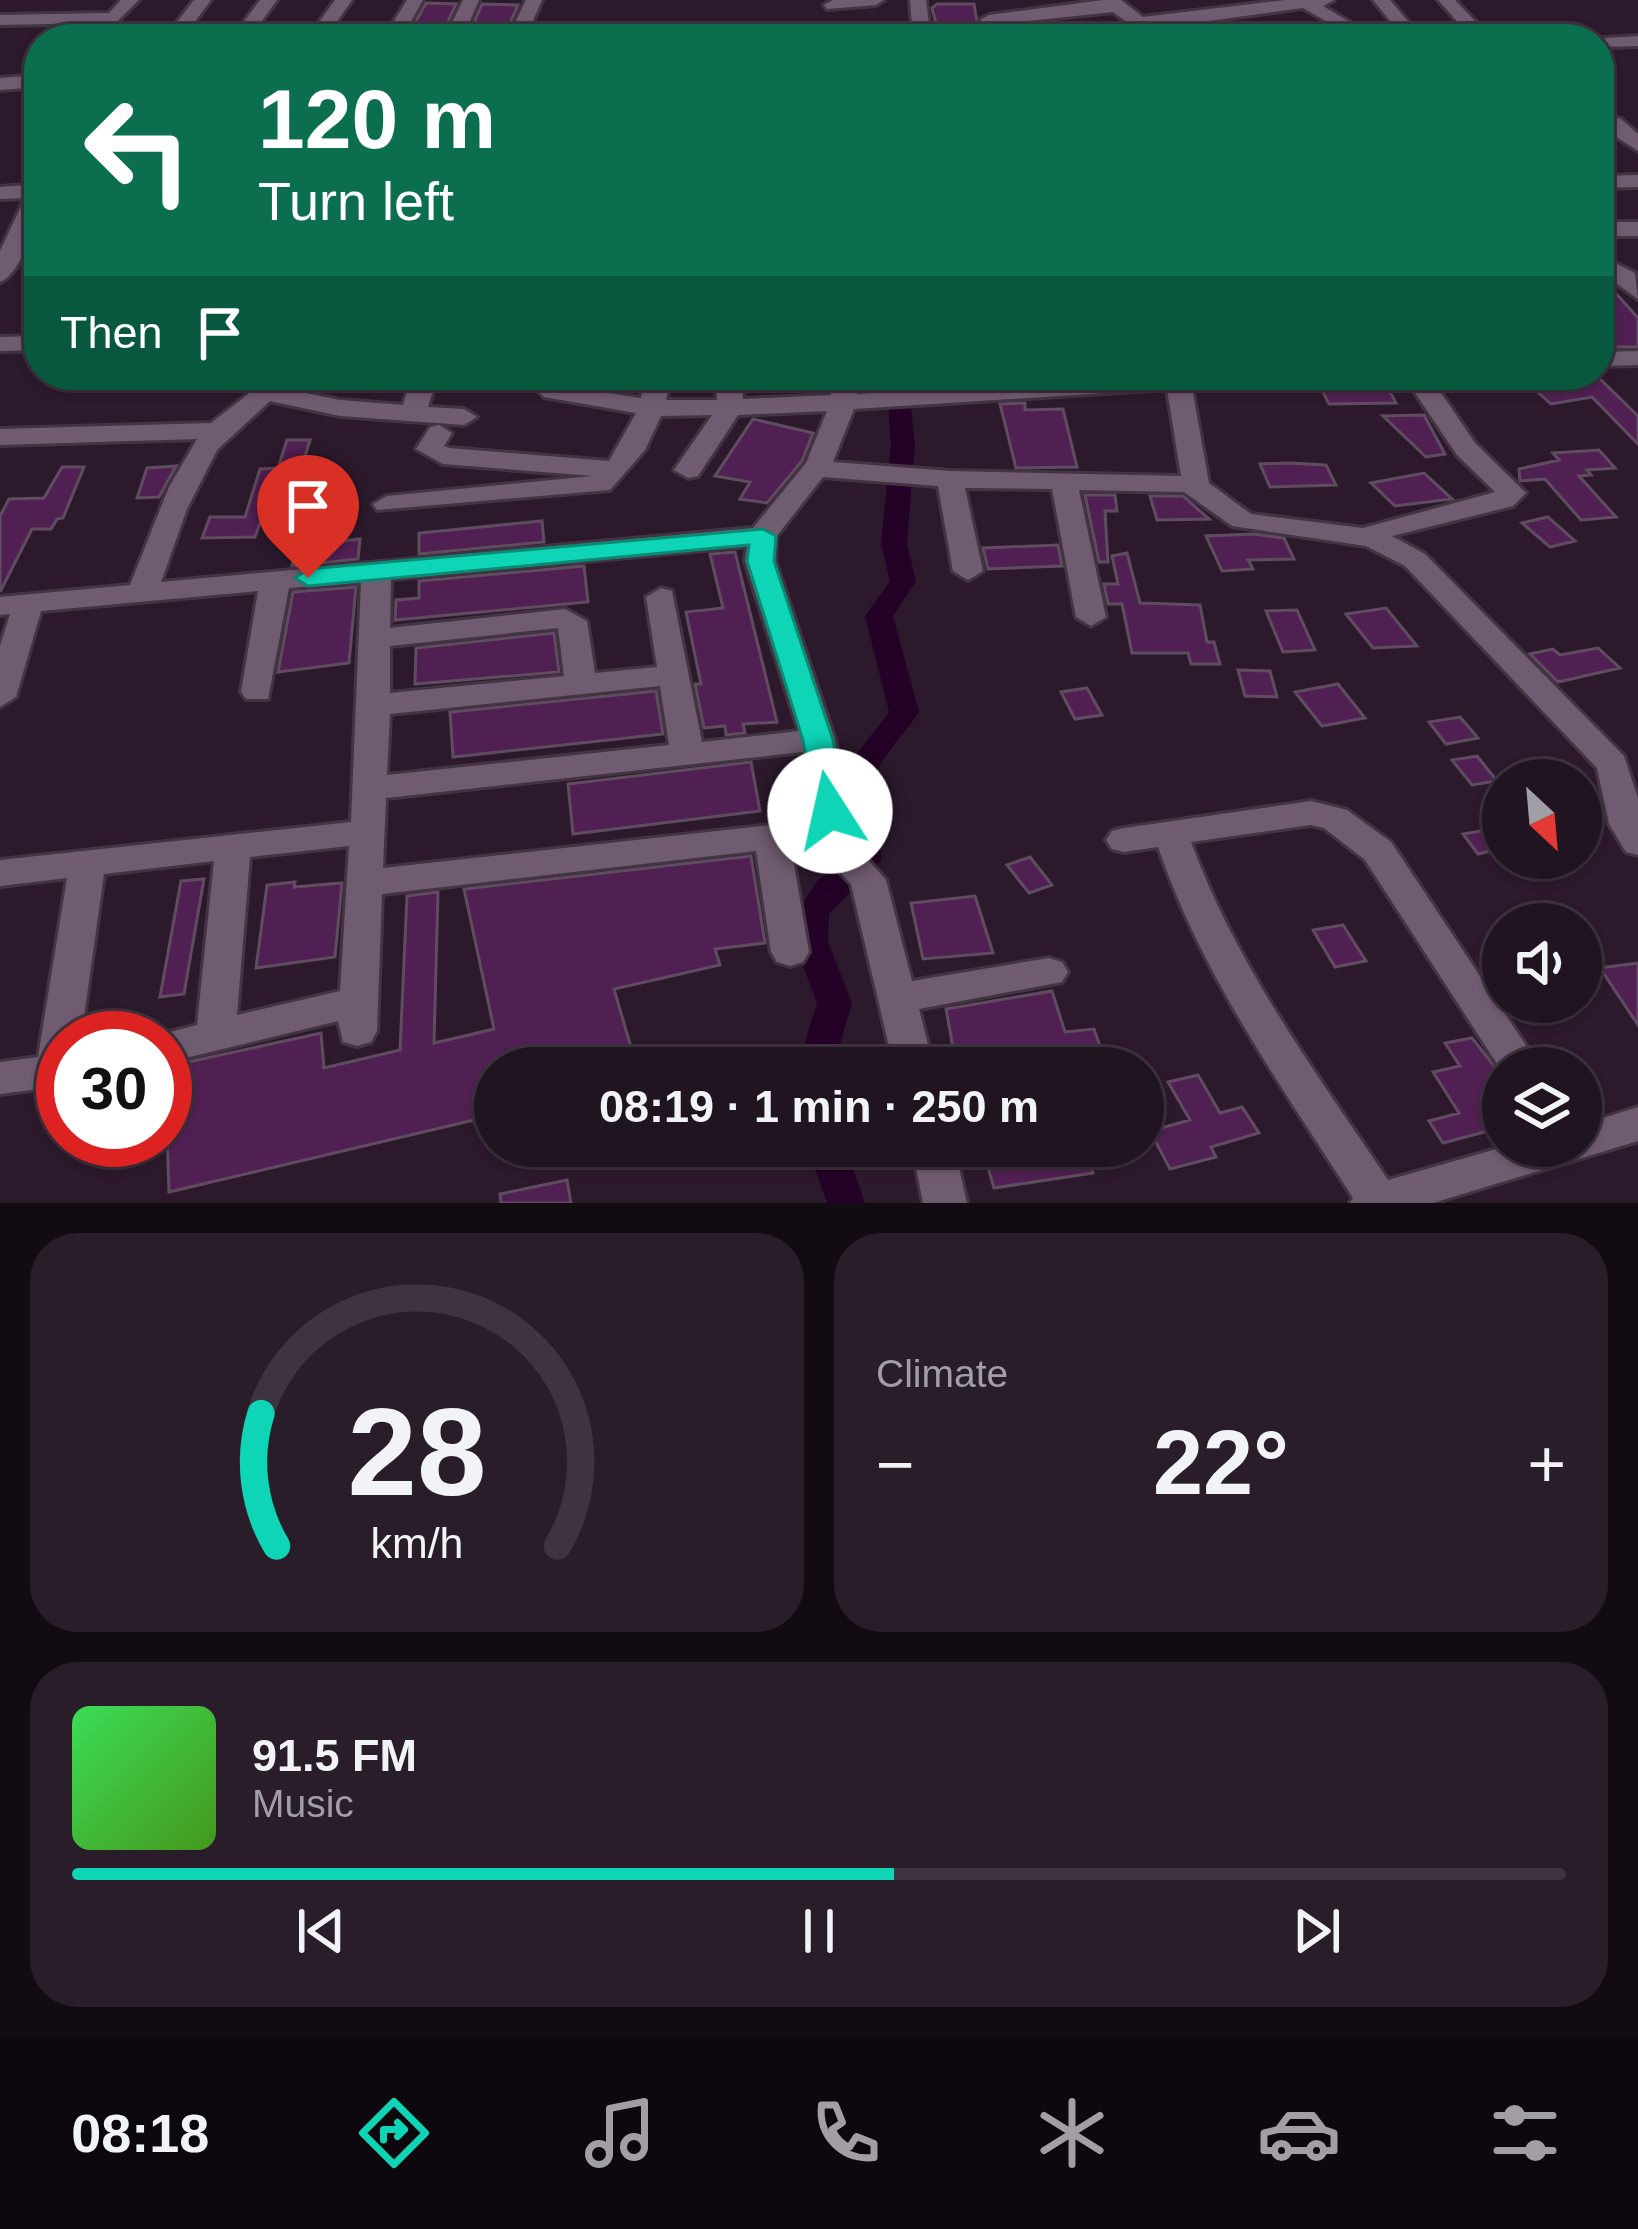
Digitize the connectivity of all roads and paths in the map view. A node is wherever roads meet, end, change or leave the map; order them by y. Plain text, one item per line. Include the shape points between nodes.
1 (131, 0) edge
2 (203, 0) edge
3 (876, 0) edge
4 (1381, 0) edge
5 (1446, 0) edge
6 (1114, 3) edge
7 (1316, 3) edge
8 (833, 5) dead end
9 (1181, 8) edge
10 (854, 11) edge
11 (111, 18) junction
12 (0, 20) edge
13 (1147, 22) junction
14 (106, 24) edge
15 (185, 24) edge
16 (1018, 24) edge
17 (1151, 24) edge
18 (1344, 24) edge
19 (1401, 24) edge
20 (1469, 24) edge
21 (1614, 123) edge
22 (1638, 145) edge
23 (24, 221) edge
24 (4, 262) edge
25 (1619, 270) edge
26 (1638, 292) edge
27 (265, 390) edge
28 (286, 390) edge
29 (420, 390) edge
30 (551, 390) edge
31 (657, 390) edge
32 (729, 390) edge
33 (845, 390) edge
34 (1038, 390) edge
35 (1180, 390) edge
36 (1426, 390) edge
37 (730, 407) junction
38 (655, 408) junction
39 (413, 413) junction
40 (464, 417) dead end
41 (217, 431) junction
42 (439, 433) dead end
43 (0, 437) edge
44 (475, 458) junction
45 (819, 469) junction
46 (614, 470) junction
47 (688, 470) dead end
48 (950, 478) junction
49 (1064, 482) junction
50 (1196, 486) junction
51 (459, 500) junction
52 (387, 504) dead end
53 (763, 536) junction
54 (1368, 536) junction
55 (968, 571) dead end
56 (376, 572) junction
57 (275, 580) junction
58 (143, 591) junction
59 (661, 597) dead end
60 (14, 605) edge
61 (1090, 617) dead end
62 (373, 639) junction
63 (674, 675) junction
64 (2, 681) edge
65 (580, 685) junction
66 (257, 692) dead end
67 (374, 705) junction
68 (818, 740) junction
69 (687, 754) junction
70 (367, 789) junction
71 (1629, 807) edge
72 (818, 827) junction
73 (365, 832) junction
74 (1170, 832) junction
75 (772, 837) junction
76 (1124, 840) dead end
77 (1638, 843) edge
78 (232, 848) junction
79 (87, 865) junction
80 (0, 873) edge
81 (363, 883) junction
82 (790, 952) dead end
83 (1049, 972) dead end
84 (894, 999) junction
85 (67, 1011) edge
86 (215, 1037) junction
87 (192, 1042) edge
88 (908, 1047) edge
89 (1508, 1047) edge
90 (36, 1074) edge
91 (0, 1078) edge
92 (1638, 1124) edge
93 (1602, 1135) edge
94 (937, 1167) edge
95 (1495, 1167) edge
96 (1376, 1202) edge
97 (945, 1203) edge

1 - 11 street
2 - 15 street
3 - 10 street
4 - 19 street
5 - 20 street
6 - 13 street
6 - 16 street
7 - 9 street
7 - 18 street
8 - 10 street
9 - 13 street
11 - 12 street
11 - 14 street
13 - 17 street
21 - 22 street
23 - 24 street
25 - 26 street
27 - 41 street
28 - 39 street via 320,405
29 - 39 street
30 - 38 street
31 - 38 street
32 - 37 street
33 - 34 street via 882,402
33 - 37 street
33 - 45 street
35 - 50 street
36 - 54 street via 1466,449 1512,494
37 - 38 street
37 - 47 street
38 - 46 street
39 - 40 street
41 - 43 street
41 - 58 street
42 - 44 street via 434,453
44 - 46 street
44 - 51 street
45 - 48 street
45 - 53 street
46 - 51 street via 589,487
48 - 49 street
48 - 55 street
49 - 50 street
49 - 61 street
50 - 54 street via 1240,519
51 - 52 street
53 - 56 street
53 - 68 street via 760,561
54 - 71 street via 1415,560 1569,714 1612,764
56 - 57 street
56 - 62 street
57 - 58 street
57 - 66 street
58 - 60 street
59 - 63 street
60 - 64 street
62 - 65 street via 566,618
62 - 67 street
63 - 65 street
63 - 69 street
65 - 67 street
67 - 70 street
68 - 69 street
68 - 72 street via 830,811
69 - 70 street
70 - 73 street
71 - 77 street via 1621,818
72 - 75 street
72 - 84 street via 856,867
73 - 78 street
73 - 81 street
74 - 76 street
74 - 89 street via 1311,813 1335,818 1378,851
74 - 96 street via 1235,984
75 - 81 street
75 - 82 street
78 - 79 street
78 - 86 street
79 - 80 street
79 - 85 street
81 - 86 street via 357,1016
83 - 84 street
84 - 88 street
86 - 87 street
90 - 91 street
92 - 93 street
94 - 97 street
95 - 96 street

